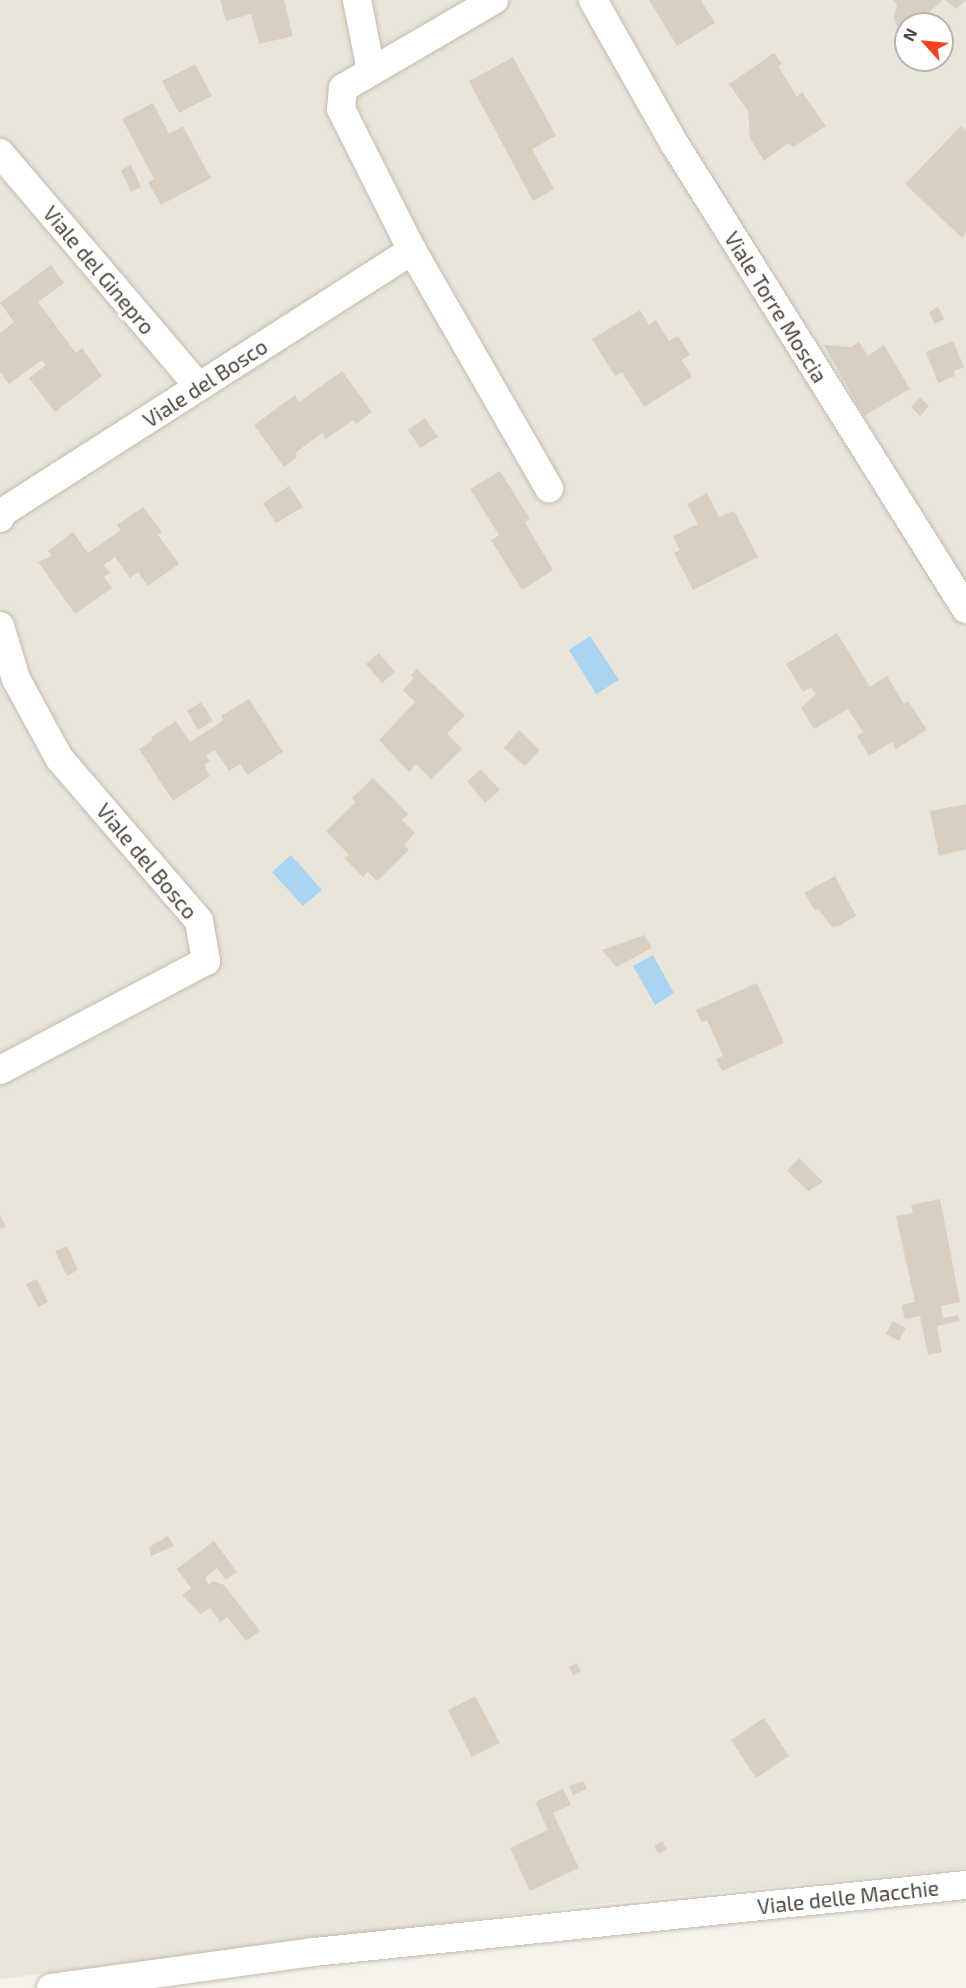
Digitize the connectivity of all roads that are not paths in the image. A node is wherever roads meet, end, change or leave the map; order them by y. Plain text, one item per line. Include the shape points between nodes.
1 (357, 0) edge
2 (494, 0) edge
3 (593, 0) edge
4 (371, 71) junction
5 (0, 153) edge
6 (412, 250) junction
7 (199, 387) junction
8 (549, 488) dead end
9 (0, 518) edge
10 (966, 609) edge
11 (0, 626) edge
12 (0, 1070) edge
13 (966, 1885) edge
14 (51, 1988) edge

1 - 4 street
2 - 4 street
3 - 10 street, Viale Torre Moscia via 674,144
4 - 6 street via 343,88 341,109
5 - 7 street, Viale del Ginepro
6 - 7 street, Viale del Bosco
6 - 8 street
7 - 9 street, Viale del Bosco via 3,512
11 - 12 street, Viale del Bosco via 16,679 58,758 199,921 206,961
13 - 14 street, Viale delle Macchie via 314,1952

